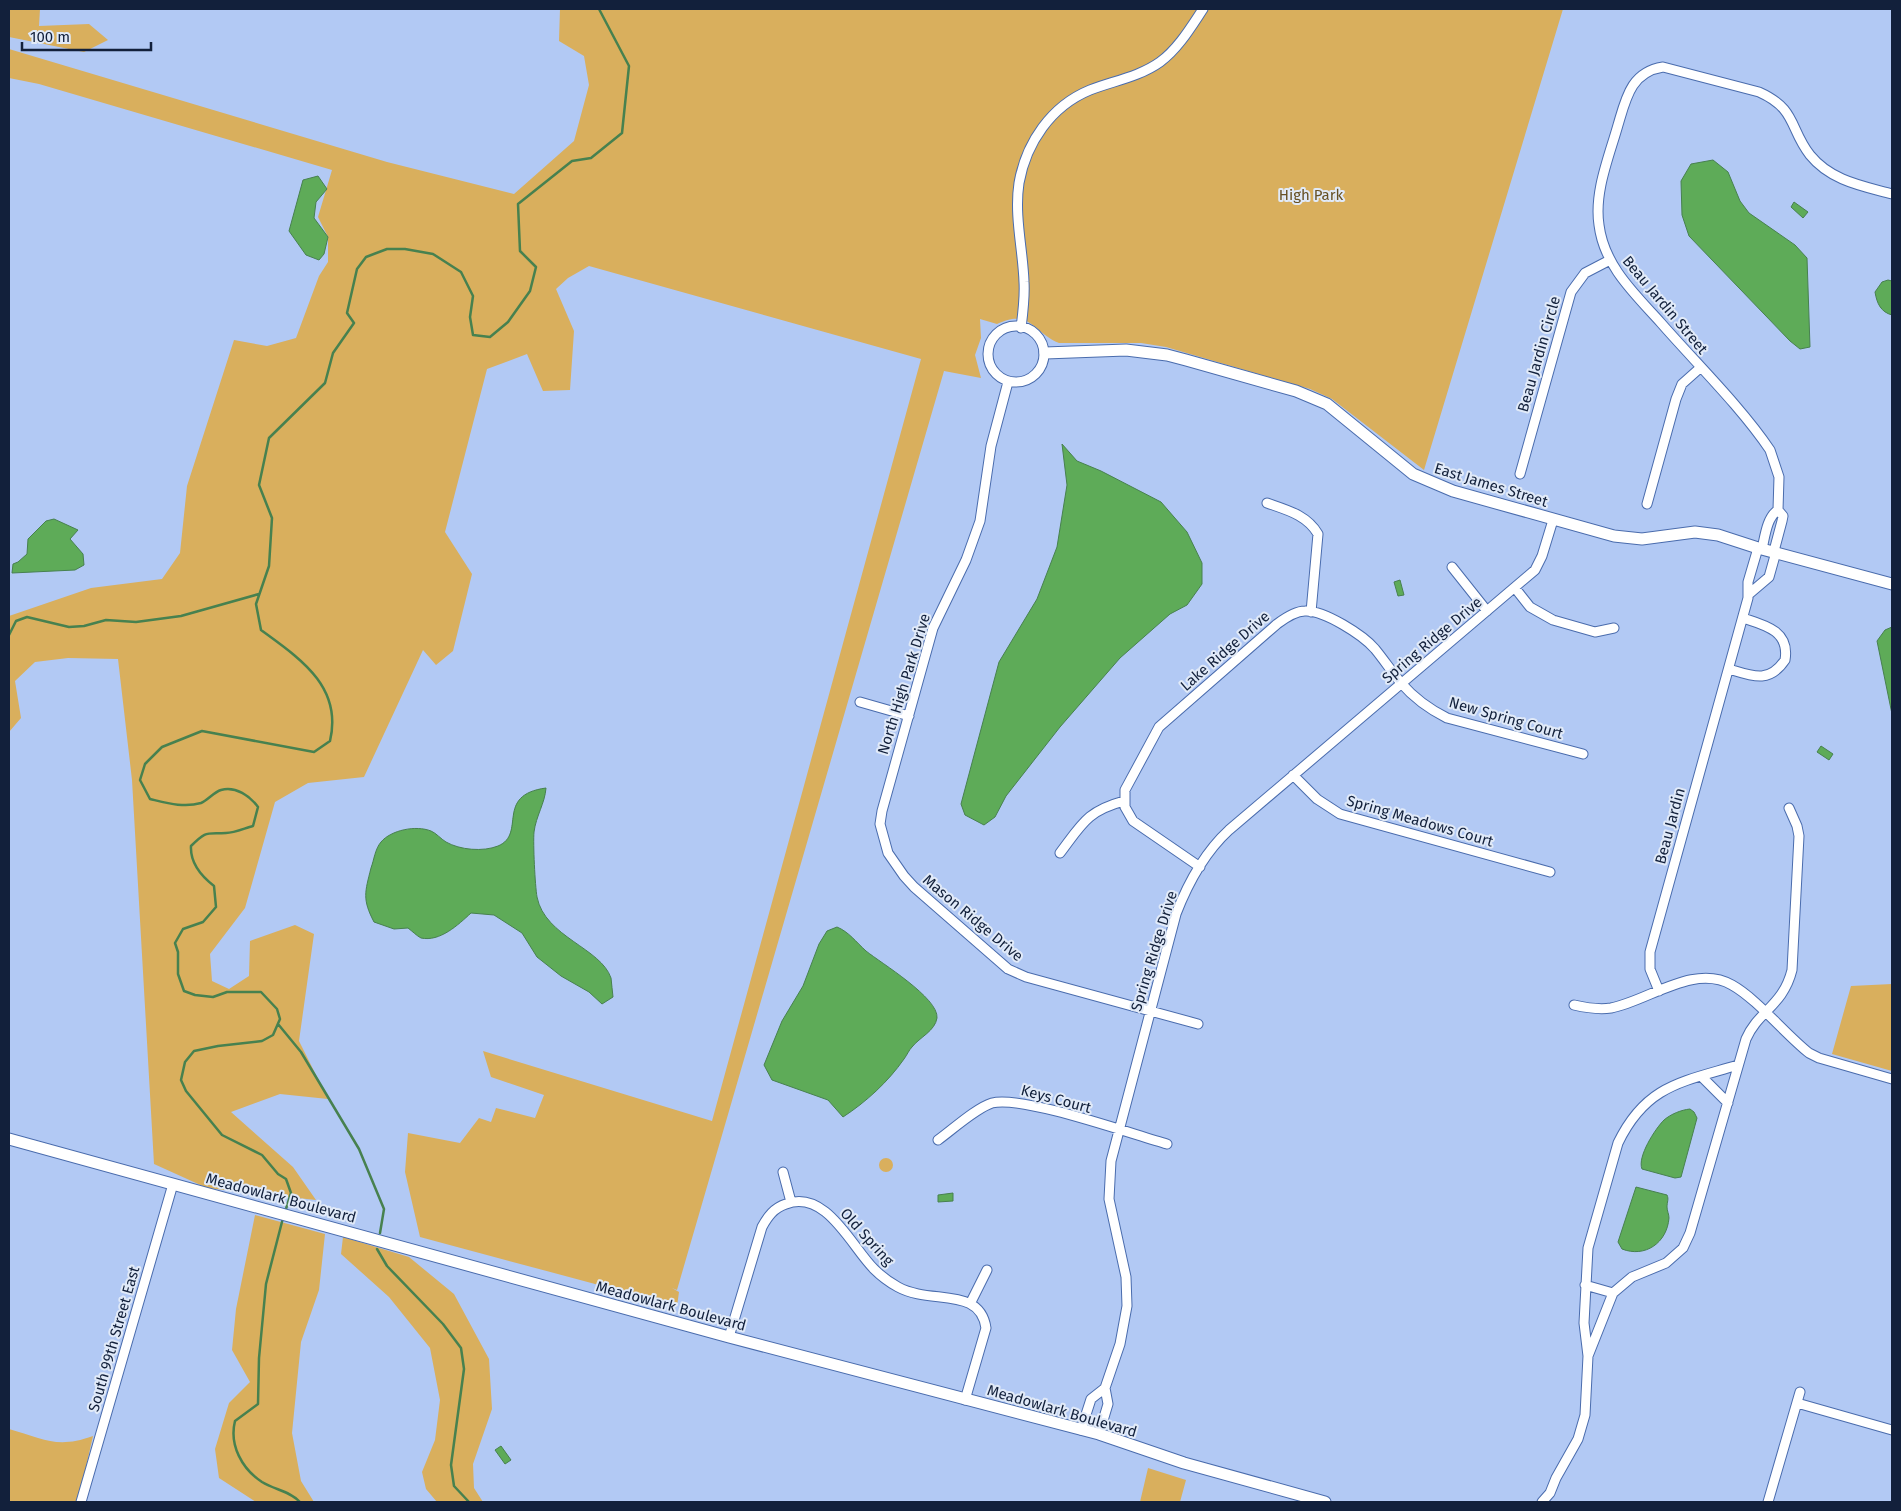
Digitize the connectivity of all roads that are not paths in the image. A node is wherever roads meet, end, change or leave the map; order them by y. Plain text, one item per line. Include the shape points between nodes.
1 (1203, 9) edge
2 (1892, 194) edge
3 (1610, 260) junction
4 (1021, 328) junction
5 (1045, 353) junction
6 (1700, 368) junction
7 (1008, 382) junction
8 (1520, 474) dead end
9 (1267, 503) dead end
10 (1647, 504) dead end
11 (1778, 510) junction
12 (1553, 520) junction
13 (1760, 548) junction
14 (1775, 552) junction
15 (1452, 567) dead end
16 (1892, 584) edge
17 (1515, 588) junction
18 (1749, 594) junction
19 (1488, 611) junction
20 (1311, 612) junction
21 (1743, 618) junction
22 (1614, 628) dead end
23 (1728, 669) junction
24 (1402, 684) junction
25 (860, 702) dead end
26 (908, 716) junction
27 (1583, 754) dead end
28 (1293, 776) junction
29 (1124, 801) junction
30 (1789, 808) dead end
31 (888, 853) joint
32 (1060, 853) dead end
33 (1200, 867) junction
34 (1550, 872) dead end
35 (1659, 991) junction
36 (1574, 1005) dead end
37 (1150, 1011) junction
38 (1765, 1014) junction
39 (1198, 1024) dead end
40 (1738, 1065) junction
41 (1701, 1076) junction
42 (1892, 1079) edge
43 (1728, 1103) junction
44 (1119, 1130) junction
45 (9, 1139) edge
46 (938, 1140) dead end
47 (1167, 1144) dead end
48 (783, 1172) dead end
49 (173, 1184) junction
50 (791, 1202) junction
51 (987, 1270) dead end
52 (1585, 1285) junction
53 (1613, 1293) junction
54 (971, 1302) junction
55 (728, 1337) junction
56 (1588, 1356) junction
57 (1105, 1388) junction
58 (1800, 1392) dead end
59 (965, 1400) junction
60 (1797, 1403) junction
61 (1081, 1430) junction
62 (1892, 1430) edge
63 (1098, 1434) junction
64 (1550, 1493) junction
65 (82, 1502) edge
66 (1325, 1502) edge
67 (1542, 1502) edge
68 (1552, 1502) edge
69 (1768, 1502) edge

1 - 4 street via 1162,61 1145,71 1074,98 1048,120 1036,137 1020,183 1018,205 1024,283
2 - 3 street, Beau Jardin Street via 1848,182 1828,171 1811,156 1786,110 1773,98 1663,67 1646,72 1631,86 1601,187 1599,226
3 - 6 street, Beau Jardin Street via 1629,287
3 - 8 street, Beau Jardin Circle via 1585,273 1571,292
4 - 5 street via 1037,335
4 - 7 street via 1006,328 990,342 989,364
5 - 7 street via 1043,363 1033,376
5 - 12 street, East James Street via 1126,350 1167,355 1296,391 1327,404 1426,481
6 - 10 street via 1682,384 1676,399
6 - 11 street, Beau Jardin Street via 1770,450 1779,477
7 - 26 street, North High Park Drive via 991,446 980,521 966,560 933,628
9 - 20 street via 1306,519 1318,534
11 - 13 street, Beau Jardin via 1773,513
11 - 14 street via 1783,516
12 - 13 street, East James Street via 1628,539 1706,532
12 - 17 street, Spring Ridge Drive via 1535,570
13 - 14 street, East James Street
13 - 18 street, Beau Jardin via 1748,582
14 - 16 street, East James Street
14 - 18 street via 1769,577
15 - 19 street
17 - 19 street, Spring Ridge Drive
17 - 22 street via 1530,606 1553,620 1595,632
18 - 21 street, Beau Jardin
19 - 24 street, Spring Ridge Drive
20 - 24 street via 1331,619 1364,639
20 - 29 street, Lake Ridge Drive via 1297,612 1277,624 1159,727 1129,780
21 - 23 street, Beau Jardin
21 - 23 street via 1780,634 1785,644 1785,660 1771,674 1761,677
23 - 35 street, Beau Jardin via 1650,952 1650,969
24 - 27 street, New Spring Court via 1428,709 1447,718
24 - 28 street, Spring Ridge Drive
25 - 26 street
26 - 31 street, North High Park Drive via 881,817
28 - 33 street, Spring Ridge Drive via 1214,844
28 - 34 street, Spring Meadows Court via 1317,799 1340,814
29 - 32 street via 1103,807 1089,816
29 - 33 street via 1129,815 1137,824
30 - 38 street via 1797,826 1799,842 1792,970 1785,992
31 - 37 street, Mason Ridge Drive via 910,882 1010,970
33 - 37 street, Spring Ridge Drive via 1176,914
35 - 36 street via 1613,1008
35 - 38 street via 1696,979 1712,978 1732,985
37 - 39 street, Mason Ridge Drive
37 - 44 street, Spring Ridge Drive
38 - 40 street via 1749,1033
38 - 42 street via 1809,1053
40 - 41 street
40 - 43 street
41 - 43 street
41 - 52 street via 1666,1088 1638,1110 1625,1128 1588,1248
43 - 53 street via 1690,1234 1683,1248 1666,1263 1632,1278
44 - 46 street, Keys Court via 1008,1101 986,1106
44 - 47 street, Keys Court
44 - 57 street, Spring Ridge Drive via 1111,1161 1109,1199 1126,1277 1127,1306 1120,1344
45 - 49 street, Meadowlark Boulevard
48 - 50 street
49 - 55 street, Meadowlark Boulevard
49 - 65 street, South 99th Street East
50 - 54 street, Old Spring via 809,1202 823,1209 873,1268 897,1286 924,1296
50 - 55 street via 774,1210 762,1227
51 - 54 street
52 - 53 street
52 - 56 street via 1584,1323
53 - 56 street
54 - 59 street via 980,1311 986,1328
55 - 59 street, Meadowlark Boulevard
56 - 64 street via 1582,1429
57 - 61 street, Spring Ridge Drive via 1091,1399
57 - 63 street, Spring Ridge Drive via 1108,1404
58 - 60 street
59 - 61 street, Meadowlark Boulevard
60 - 62 street
60 - 69 street
61 - 63 street, Meadowlark Boulevard
63 - 66 street, Meadowlark Boulevard via 1184,1463
64 - 67 street
64 - 68 street

